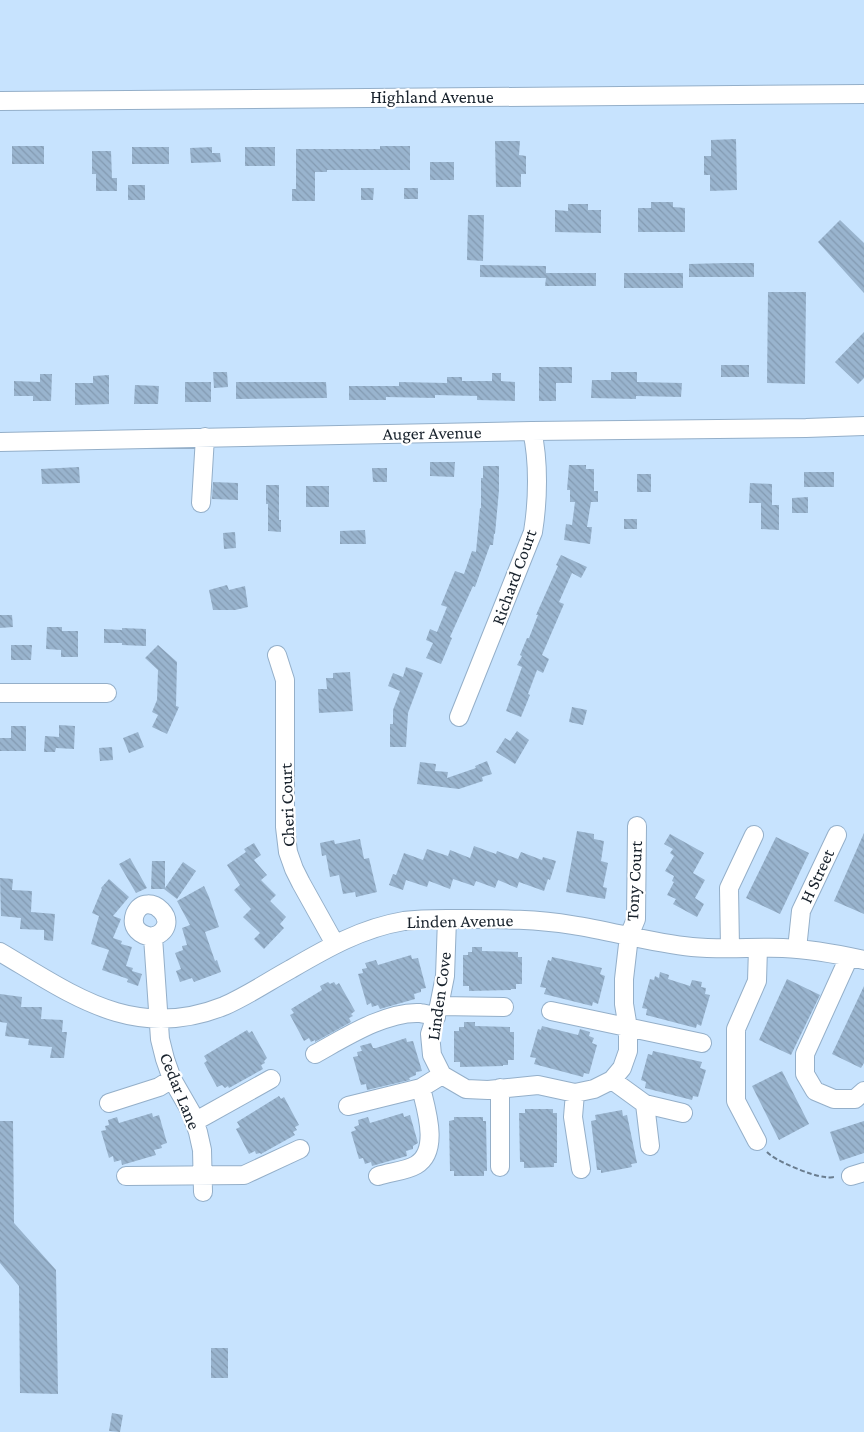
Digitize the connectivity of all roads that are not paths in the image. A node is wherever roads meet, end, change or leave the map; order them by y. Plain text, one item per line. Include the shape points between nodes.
1 (864, 94) edge
2 (0, 101) edge
3 (864, 426) edge
4 (532, 430) junction
5 (204, 437) junction
6 (0, 442) edge
7 (202, 503) dead end
8 (277, 656) dead end
9 (0, 693) edge
10 (107, 693) dead end
11 (459, 717) dead end
12 (637, 826) dead end
13 (837, 834) dead end
14 (754, 835) dead end
15 (447, 918) junction
16 (629, 936) junction
17 (153, 937) dead end
18 (335, 944) junction
19 (730, 948) junction
20 (758, 948) junction
21 (797, 949) junction
22 (0, 952) edge
23 (857, 959) edge
24 (504, 1007) dead end
25 (437, 1011) junction
26 (551, 1011) dead end
27 (159, 1019) junction
28 (628, 1028) junction
29 (702, 1043) dead end
30 (315, 1054) dead end
31 (442, 1075) junction
32 (172, 1078) junction
33 (271, 1078) dead end
34 (612, 1080) junction
35 (421, 1088) junction
36 (500, 1088) junction
37 (864, 1091) edge
38 (576, 1093) junction
39 (109, 1103) dead end
40 (645, 1104) junction
41 (348, 1106) dead end
42 (683, 1113) dead end
43 (194, 1122) junction
44 (757, 1141) road end
45 (650, 1146) dead end
46 (300, 1148) dead end
47 (500, 1167) dead end
48 (580, 1169) dead end
49 (126, 1176) dead end
50 (378, 1176) dead end
51 (203, 1184) junction

1 - 2 street, Highland Avenue
3 - 4 street, Auger Avenue
4 - 5 street, Auger Avenue
4 - 11 street, Richard Court via 536,447 533,532
5 - 6 street, Auger Avenue
5 - 7 street
8 - 18 street, Cheri Court via 285,680 285,826 288,852 301,883
9 - 10 street
12 - 16 street, Tony Court via 636,918
13 - 21 street, H Street via 801,911
14 - 19 street via 729,888
15 - 16 street, Linden Avenue via 531,920
15 - 18 street, Linden Avenue via 380,926
15 - 25 street, Linden Cove via 445,976
16 - 19 street, Linden Avenue via 696,948
16 - 28 street via 624,979
17 - 27 street, Cedar Lane
18 - 27 street, Linden Avenue via 224,1006 204,1013
19 - 20 street, Linden Avenue
20 - 21 street, Linden Avenue
20 - 44 street via 758,981 736,1029 736,1101
21 - 23 street, Linden Avenue
22 - 27 street, Linden Avenue via 96,1006 119,1014
23 - 37 street via 805,1054 805,1074 815,1091 834,1099 855,1099
24 - 25 street
25 - 30 street via 403,1015 366,1026
25 - 31 street, Linden Cove via 430,1034 432,1055
26 - 28 street
27 - 32 street, Cedar Lane via 160,1039
28 - 29 street
28 - 34 street via 628,1051 622,1068
31 - 35 street
31 - 36 street via 466,1089
32 - 39 street via 159,1087
32 - 43 street, Cedar Lane
33 - 43 street
34 - 38 street
34 - 40 street
35 - 41 street
35 - 50 street via 429,1118 429,1147 424,1159 416,1165
36 - 38 street via 538,1085
36 - 47 street
38 - 48 street via 573,1117
40 - 42 street
40 - 45 street
43 - 51 street, Cedar Lane via 202,1150
46 - 51 street via 244,1175
49 - 51 street

